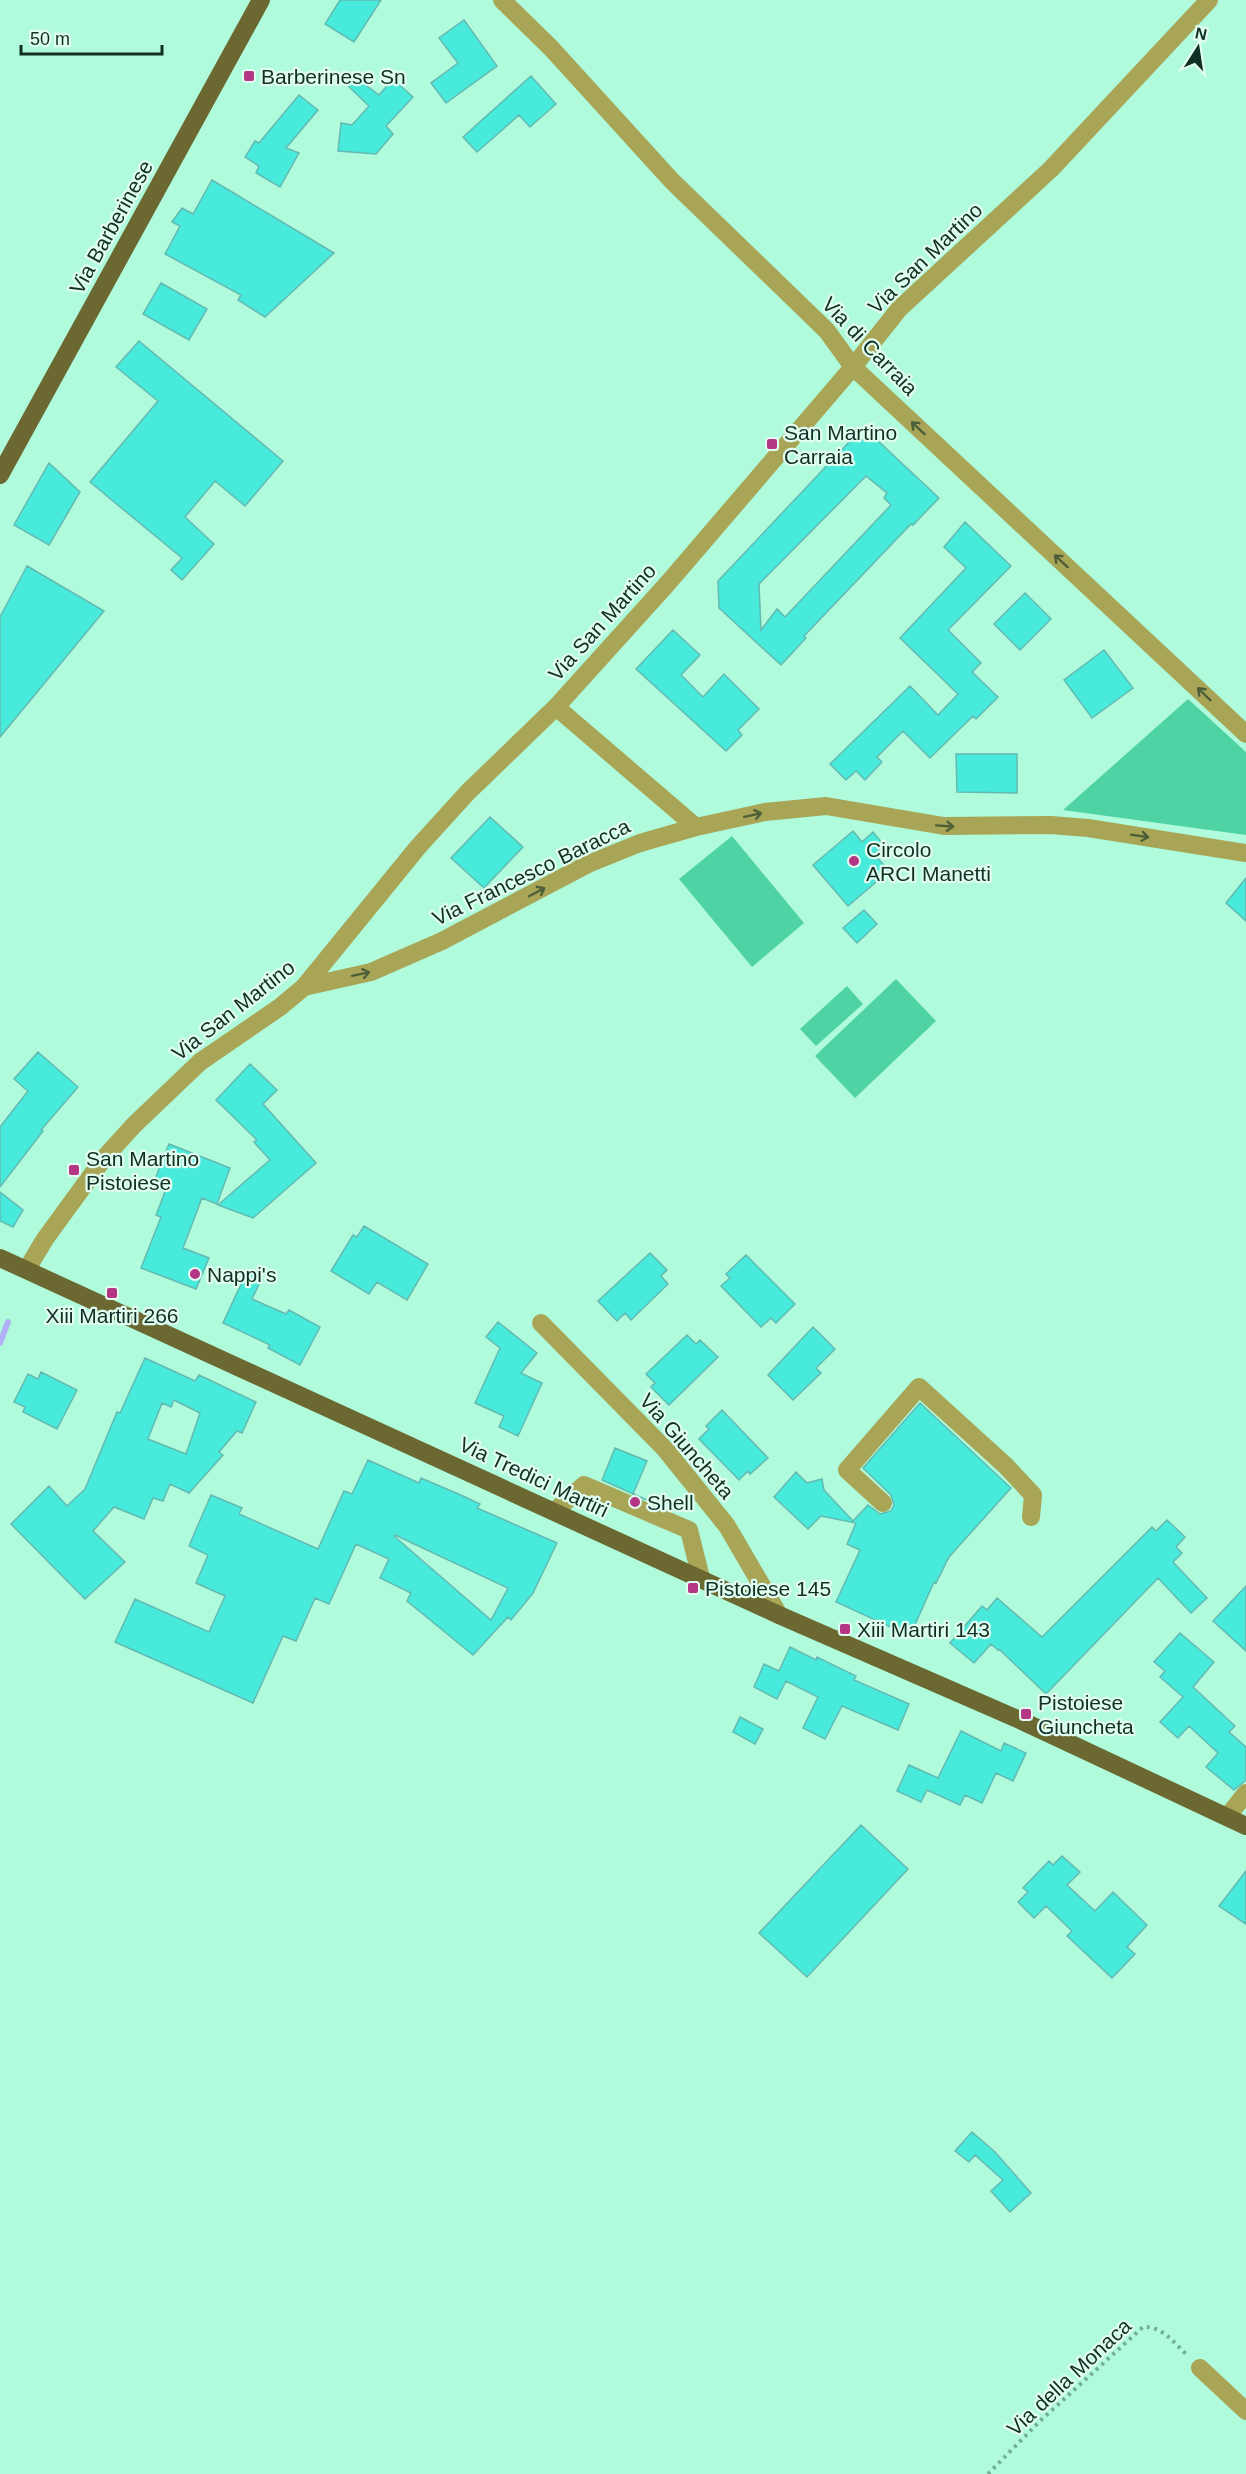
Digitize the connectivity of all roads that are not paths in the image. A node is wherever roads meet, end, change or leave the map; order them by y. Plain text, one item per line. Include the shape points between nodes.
1 (261, 0) edge
2 (502, 0) edge
3 (1209, 0) edge
4 (853, 367) junction
5 (0, 475) edge
6 (556, 707) junction
7 (1246, 734) edge
8 (696, 827) junction
9 (1246, 853) edge
10 (304, 987) junction
11 (0, 1258) edge
12 (27, 1269) junction
13 (541, 1323) dead end
14 (883, 1503) dead end
15 (555, 1511) junction
16 (1031, 1517) dead end
17 (700, 1578) junction
18 (779, 1615) junction
19 (1246, 1793) edge
20 (1227, 1817) junction
21 (1246, 1826) edge
22 (1200, 2368) road end
23 (1246, 2411) edge

1 - 5 main road, Via Barberinese
2 - 4 street, Via di Carraia via 672,181 827,331
3 - 4 street, Via San Martino via 1051,169 899,309
4 - 6 street, Via San Martino
7 -> 4 street, Via di Carraia
6 - 8 street
6 - 10 street, Via San Martino via 468,792 418,847
8 -> 9 street, Via Francesco Baracca via 765,812 820,806 944,826 1088,828
10 -> 8 street, Via Francesco Baracca via 371,972 442,941 588,864 657,837
10 - 12 street, Via San Martino via 200,1062 134,1125 104,1158
11 - 12 main road, Via Tredici Martiri
12 - 15 main road, Via Tredici Martiri
13 - 18 street, Via Giuncheta via 665,1449 727,1526
14 - 16 street via 847,1470 919,1387 1033,1495
15 - 17 main road, Via Tredici Martiri
15 - 17 street via 584,1485 689,1530
17 - 18 main road, Via Tredici Martiri
18 - 20 main road, Via Tredici Martiri via 1033,1726
19 - 20 street
20 - 21 main road, Via Tredici Martiri
22 - 23 street

